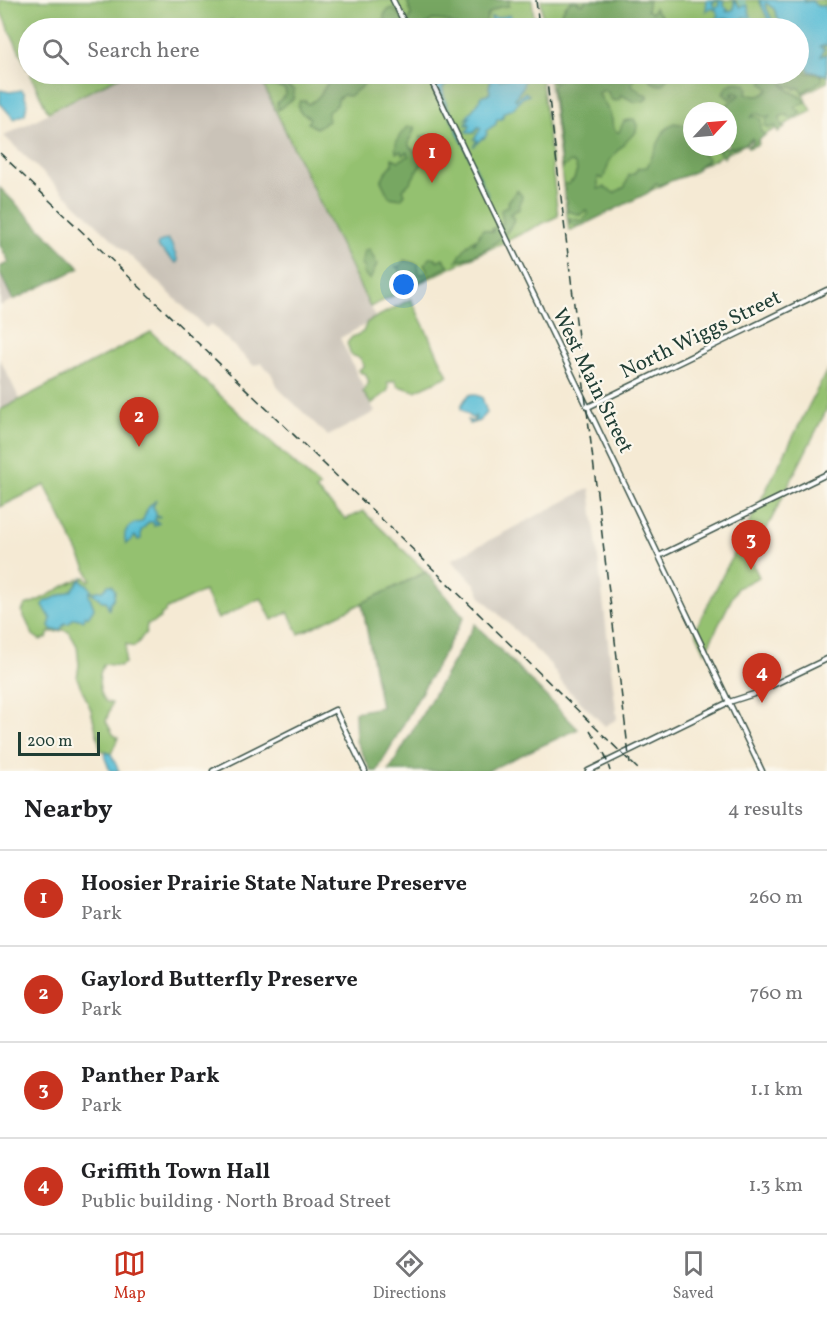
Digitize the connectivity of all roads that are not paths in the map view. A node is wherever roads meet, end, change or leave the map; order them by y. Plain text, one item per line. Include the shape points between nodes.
1 (393, 0) edge
2 (402, 18) edge
3 (433, 84) edge
4 (827, 290) edge
5 (588, 407) junction
6 (827, 474) edge
7 (659, 556) junction
8 (827, 659) edge
9 (729, 702) junction
10 (213, 771) edge
11 (365, 771) edge
12 (588, 771) edge
13 (762, 771) edge

1 - 2 street
3 - 5 street, West Main Street
4 - 5 street, North Wiggs Street
5 - 7 street, West Main Street
6 - 7 street
7 - 9 street, West Main Street
8 - 9 street
9 - 12 street
9 - 13 street, West Main Street
10 - 11 street via 335,710

